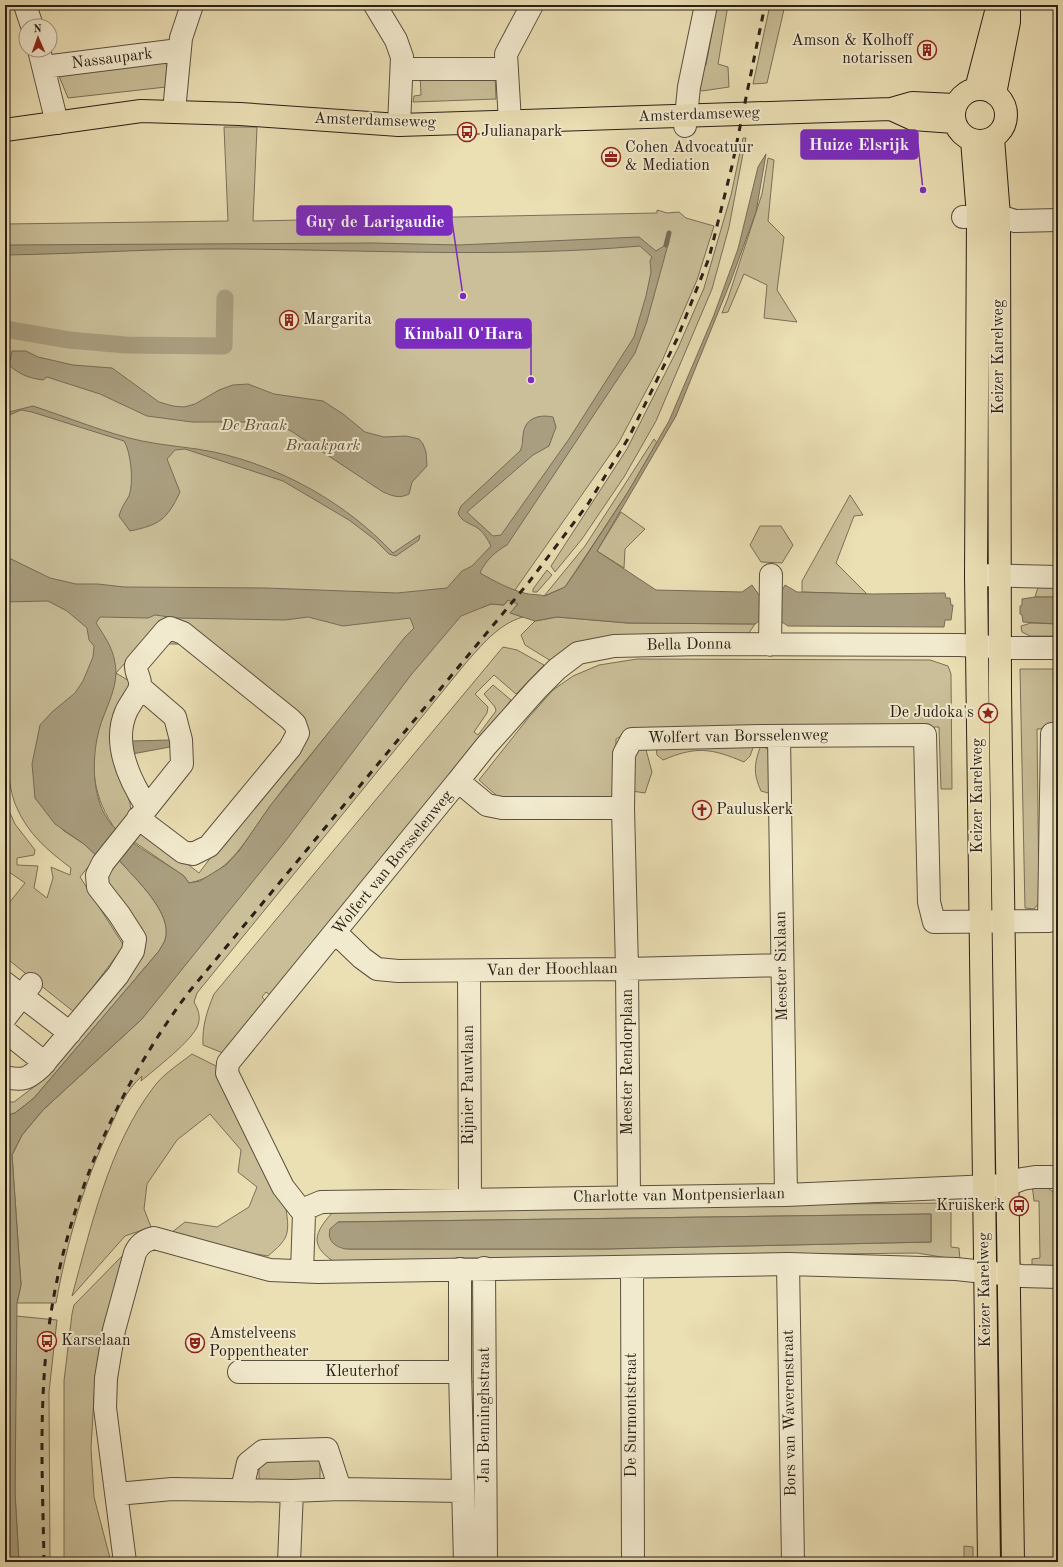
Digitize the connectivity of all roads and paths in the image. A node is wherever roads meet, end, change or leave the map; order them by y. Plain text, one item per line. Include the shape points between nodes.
1 (26, 5) edge
2 (192, 5) edge
3 (375, 5) edge
4 (532, 5) edge
5 (706, 5) edge
6 (998, 5) edge
7 (1009, 5) edge
8 (30, 18) edge
9 (179, 50) junction
10 (42, 59) edge
11 (402, 69) junction
12 (507, 69) junction
13 (986, 92) junction
14 (174, 111) junction
15 (955, 114) junction
16 (685, 120) junction
17 (510, 122) junction
18 (57, 123) junction
19 (399, 125) junction
20 (5, 130) edge
21 (983, 139) junction
22 (980, 216) junction
23 (1058, 220) edge
24 (976, 575) junction
25 (999, 576) junction
26 (1058, 577) edge
27 (771, 581) dead end
28 (770, 645) junction
29 (977, 645) junction
30 (1000, 647) junction
31 (1058, 648) edge
32 (140, 687) junction
33 (1058, 734) edge
34 (778, 736) junction
35 (458, 781) junction
36 (624, 808) junction
37 (138, 818) junction
38 (979, 921) junction
39 (1003, 922) junction
40 (336, 933) junction
41 (782, 965) junction
42 (628, 969) junction
43 (469, 971) junction
44 (5, 983) edge
45 (26, 990) junction
46 (5, 1018) edge
47 (5, 1031) edge
48 (70, 1033) junction
49 (45, 1063) junction
50 (5, 1076) edge
51 (1058, 1176) edge
52 (1007, 1185) junction
53 (983, 1186) junction
54 (786, 1195) junction
55 (629, 1197) junction
56 (470, 1200) junction
57 (304, 1214) junction
58 (788, 1264) junction
59 (632, 1267) junction
60 (484, 1268) junction
61 (460, 1269) junction
62 (302, 1271) junction
63 (984, 1272) junction
64 (1009, 1275) junction
65 (1058, 1277) edge
66 (239, 1372) dead end
67 (460, 1372) junction
68 (242, 1489) junction
69 (340, 1489) junction
70 (462, 1491) junction
71 (292, 1492) junction
72 (117, 1494) junction
73 (125, 1562) edge
74 (289, 1562) edge
75 (465, 1562) edge
76 (486, 1562) edge
77 (633, 1562) edge
78 (792, 1562) edge
79 (989, 1562) edge
80 (1013, 1562) edge

1 - 8 street
2 - 9 street
3 - 11 street via 399,47
4 - 12 street via 508,46
5 - 16 street
6 - 13 main road
7 - 13 main road via 1009,22
9 - 10 street, Nassaupark
9 - 14 street
10 - 18 street
11 - 12 street
11 - 19 street
12 - 17 street
13 - 15 main road via 964,94
13 - 21 main road via 1004,106 1005,121 1001,131
14 - 18 main road, Amsterdamseweg via 141,111
14 - 19 main road, Amsterdamseweg
15 - 16 main road, Amsterdamseweg via 913,119 891,109
15 - 21 main road via 961,134
16 - 17 main road, Amsterdamseweg
17 - 19 main road, Amsterdamseweg
18 - 20 main road, Amsterdamseweg
21 - 22 main road, Keizer Karelweg
22 - 23 street via 1015,221
22 - 24 main road, Keizer Karelweg
22 - 25 main road, Keizer Karelweg
24 - 25 street
24 - 29 main road, Keizer Karelweg
25 - 26 street
25 - 30 main road, Keizer Karelweg
27 - 28 street
28 - 29 street, Bella Donna
28 - 35 street, Bella Donna via 614,646 578,653 537,689
29 - 30 street, Bella Donna
29 - 38 main road, Keizer Karelweg
30 - 31 street, Bella Donna
30 - 39 main road, Keizer Karelweg
32 - 37 street via 125,713 122,731 122,750 134,788
32 - 37 street via 175,717 181,740 182,764
32 - 37 street via 140,680 135,672 136,665 166,630 177,630 290,719 298,733 290,748 210,846 193,854 183,852
33 - 39 street via 1052,734 1049,921
34 - 36 street, Wolfert van Borsselenweg via 632,739 624,754
34 - 38 street, Wolfert van Borsselenweg via 925,735 930,909 934,922
34 - 41 street, Meester Sixlaan
35 - 36 street, Wolfert van Borsselenweg via 487,805 502,808
35 - 40 street, Wolfert van Borsselenweg
36 - 42 street, Meester Rendorplaan
37 - 48 street via 103,863 97,875 98,887 135,939 133,951 118,975
38 - 39 street
38 - 53 main road, Keizer Karelweg
39 - 52 main road, Keizer Karelweg
40 - 43 street, Van der Hoochlaan via 377,969
40 - 57 street, Wolfert van Borsselenweg via 228,1063 227,1073 283,1187
41 - 42 street, Van der Hoochlaan
41 - 54 street, Meester Sixlaan
42 - 43 street, Van der Hoochlaan
42 - 55 street, Meester Rendorplaan
43 - 56 street, Rijnier Pauwlaan
44 - 45 street
45 - 46 street
45 - 48 street
47 - 49 street
48 - 49 street
49 - 50 street via 30,1077 19,1079
51 - 52 street, Charlotte van Montpensierlaan via 1028,1178
52 - 53 street, Charlotte van Montpensierlaan
52 - 64 main road, Keizer Karelweg
53 - 54 street, Charlotte van Montpensierlaan
53 - 63 main road, Keizer Karelweg
54 - 55 street, Charlotte van Montpensierlaan
55 - 56 street, Charlotte van Montpensierlaan
56 - 57 street, Charlotte van Montpensierlaan via 321,1202 309,1206
57 - 62 street
58 - 59 street
58 - 63 street
58 - 78 street, Bors van Waverenstraat
59 - 60 street
59 - 77 street, De Surmontstraat
60 - 61 street
60 - 76 street, Jan Benninghstraat
61 - 62 street
61 - 67 street, Jan Benninghstraat
62 - 72 street via 270,1270 154,1238 138,1247 114,1330 106,1378 106,1408
63 - 64 street
63 - 79 main road, Keizer Karelweg
64 - 65 street
64 - 80 main road, Keizer Karelweg
66 - 67 street, Kleuterhof
67 - 70 street, Jan Benninghstraat
68 - 69 street via 248,1463 263,1451 327,1449
68 - 71 street
68 - 72 street via 172,1488
69 - 70 street
69 - 71 street
70 - 75 street, Jan Benninghstraat
71 - 74 street
72 - 73 street

